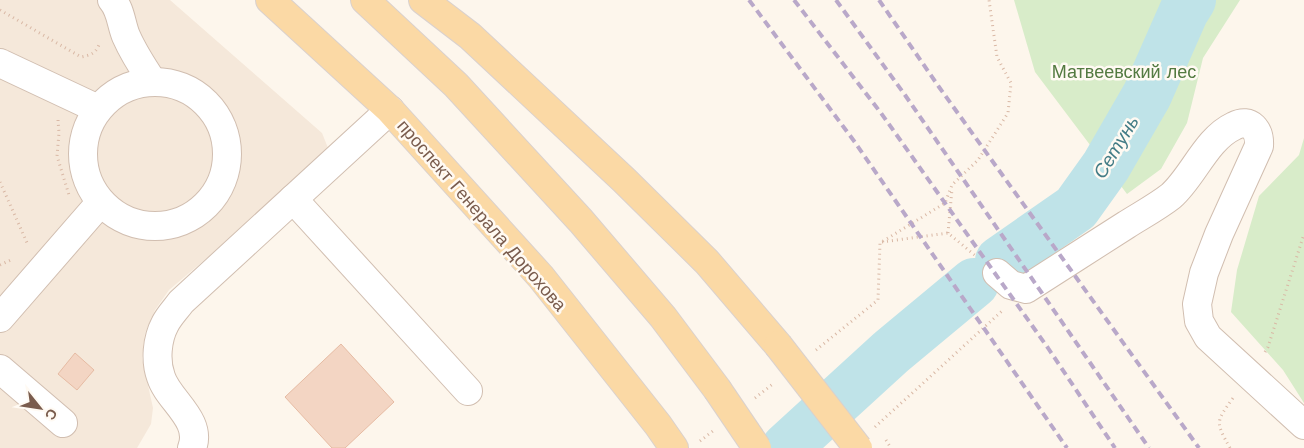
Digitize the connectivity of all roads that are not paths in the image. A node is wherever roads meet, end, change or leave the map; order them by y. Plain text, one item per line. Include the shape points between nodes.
1 (112, 0) edge
2 (270, 0) edge
3 (365, 0) edge
4 (424, 0) edge
5 (0, 63) edge
6 (152, 81) junction
7 (98, 110) junction
8 (390, 110) junction
9 (293, 200) junction
10 (100, 203) junction
11 (1011, 282) road end
12 (0, 318) edge
13 (0, 368) edge
14 (468, 391) dead end
15 (63, 423) dead end
16 (1304, 425) edge
17 (864, 439) edge
18 (686, 445) edge
19 (192, 448) edge
20 (757, 448) edge

1 - 6 lane via 135,55
2 - 8 main road, проспект Генерала Дорохова
3 - 20 main road, bridge via 456,85 580,221 663,317
4 - 17 main road, bridge via 470,36 707,262
5 - 7 lane
6 - 7 lane via 126,87
6 - 10 lane via 178,84 201,96 218,116 227,140 228,166 219,190 202,210 180,223 154,227 128,222
7 - 10 lane via 90,121 83,144 83,168
8 - 9 lane
8 - 18 main road, проспект Генерала Дорохова via 541,277 658,425
9 - 14 lane
9 - 19 lane via 181,302 165,324 157,358 161,378 193,426
10 - 12 lane
11 - 16 lane via 1171,196 1221,134 1235,125 1251,125 1257,130 1260,146 1204,273 1197,304 1199,322 1208,337
13 - 15 lane

